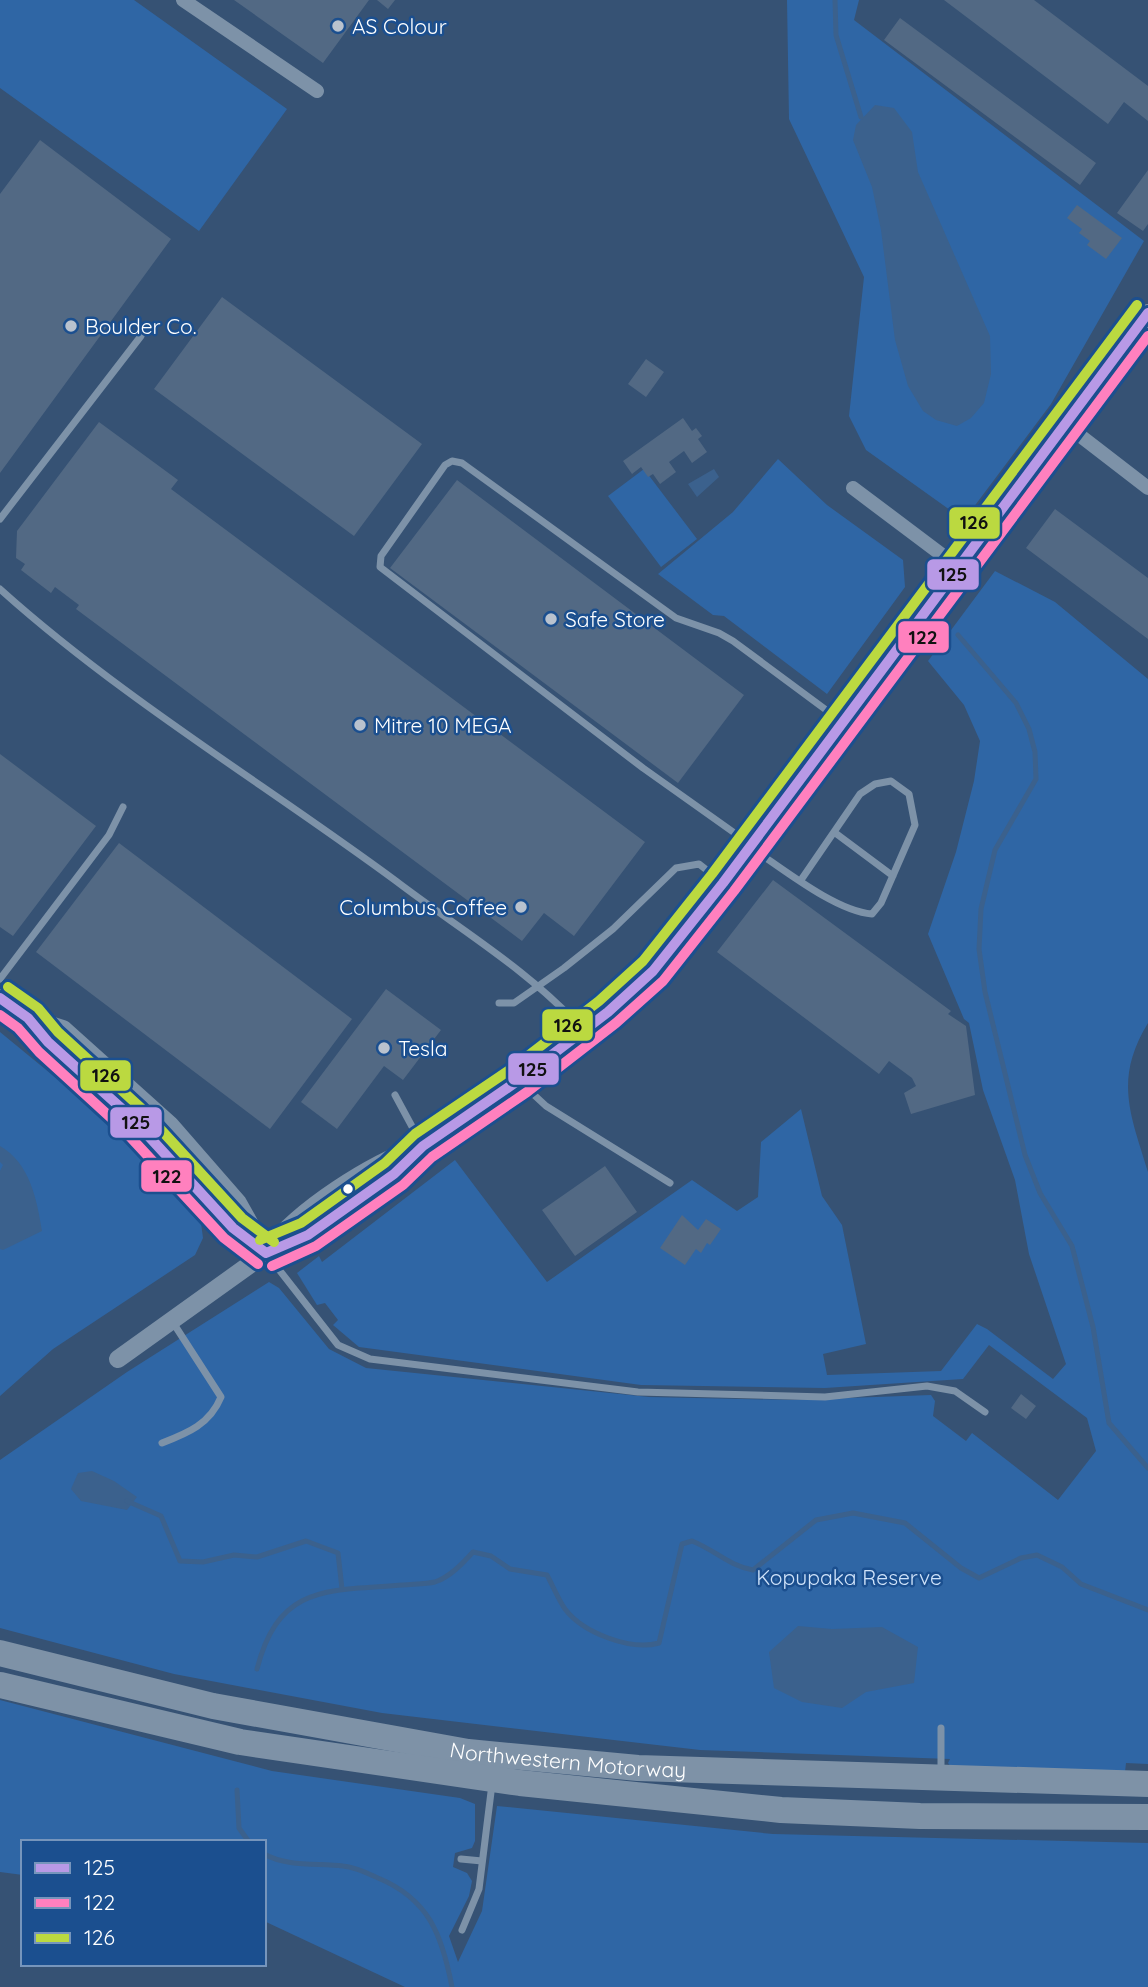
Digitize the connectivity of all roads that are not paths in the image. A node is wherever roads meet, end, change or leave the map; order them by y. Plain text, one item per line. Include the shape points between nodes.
1 (183, 0) edge
2 (317, 90) dead end
3 (1148, 313) edge
4 (141, 335) dead end
5 (1065, 424) junction
6 (853, 488) dead end
7 (1148, 488) edge
8 (0, 519) edge
9 (958, 567) junction
10 (0, 589) edge
11 (842, 722) junction
12 (123, 807) dead end
13 (834, 831) junction
14 (750, 846) junction
15 (893, 876) junction
16 (801, 880) junction
17 (723, 883) junction
18 (0, 979) edge
19 (538, 985) junction
20 (0, 998) edge
21 (499, 1003) dead end
22 (584, 1031) junction
23 (519, 1080) junction
24 (395, 1095) dead end
25 (422, 1146) junction
26 (670, 1183) dead end
27 (265, 1253) junction
28 (172, 1321) junction
29 (118, 1359) dead end
30 (985, 1412) dead end
31 (162, 1443) dead end
32 (0, 1653) edge
33 (0, 1685) edge
34 (941, 1728) dead end
35 (492, 1779) junction
36 (942, 1779) junction
37 (1148, 1784) edge
38 (1148, 1817) edge
39 (461, 1859) dead end
40 (482, 1861) junction
41 (462, 1930) dead end

1 - 2 street
3 - 5 street
4 - 8 lane
5 - 7 street
5 - 9 street
6 - 9 street
9 - 11 street
10 - 19 lane via 104,672
11 - 14 street
11 - 14 lane via 733,641 676,618 463,463 452,461 445,466 381,556 380,567
12 - 18 lane via 109,835
13 - 15 lane
13 - 15 lane via 860,794 875,784 891,781 909,794 915,825
13 - 16 lane
14 - 16 lane
14 - 17 street
15 - 16 lane via 872,914 857,913
17 - 19 lane via 699,864 676,868 613,929
17 - 22 street via 653,971
19 - 21 lane via 514,1003
19 - 22 lane
20 - 27 street via 28,1018 64,1029 170,1125 238,1203
22 - 23 street
23 - 25 street
23 - 26 lane via 547,1105
24 - 25 lane
25 - 27 street via 394,1174 308,1235
27 - 28 street
27 - 30 lane via 338,1345 370,1359 638,1392 825,1396 927,1386 955,1391
28 - 29 street
28 - 31 lane via 221,1397 215,1413 193,1431
32 - 36 highway, Northwestern Motorway via 213,1706 468,1752 638,1768
33 - 35 highway, Northwestern Motorway via 240,1742
34 - 36 lane
35 - 38 highway, Northwestern Motorway via 781,1810
35 - 40 lane
36 - 37 highway, Northwestern Motorway
39 - 40 lane
40 - 41 lane via 479,1889

